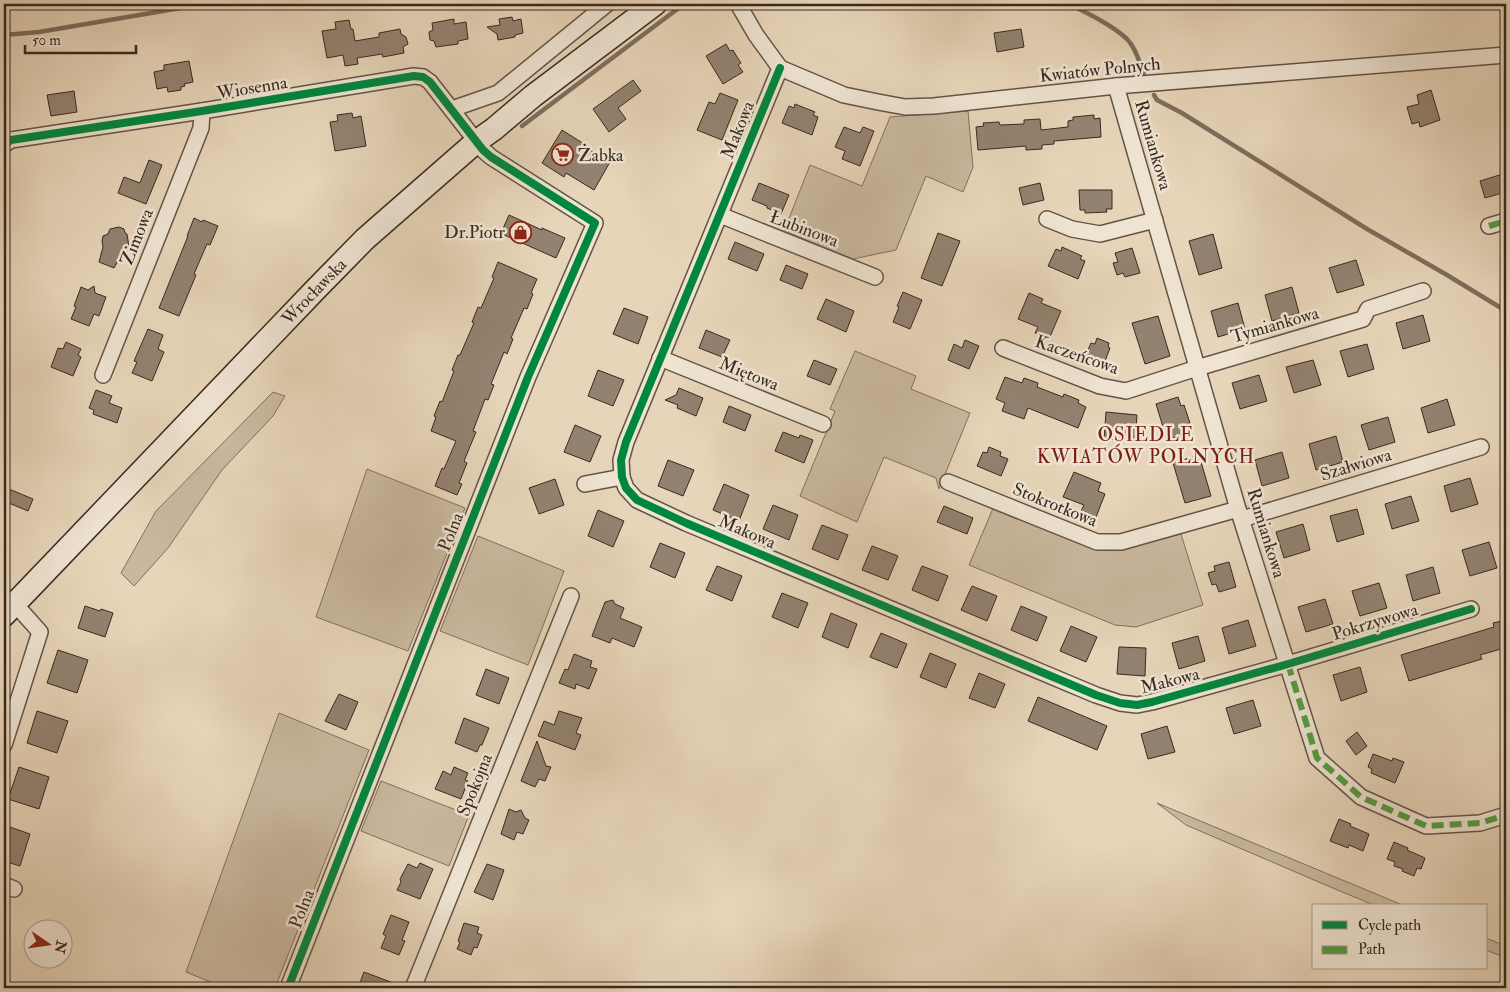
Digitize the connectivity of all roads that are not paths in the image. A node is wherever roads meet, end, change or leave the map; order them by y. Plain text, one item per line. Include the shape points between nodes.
1 (607, 4) edge
2 (655, 4) edge
3 (738, 4) edge
4 (1506, 54) edge
5 (780, 68) junction
6 (1116, 86) junction
7 (452, 110) junction
8 (202, 111) junction
9 (477, 141) junction
10 (4, 145) edge
11 (720, 215) junction
12 (1047, 219) dead end
13 (1154, 220) junction
14 (1506, 221) edge
15 (1488, 226) dead end
16 (875, 277) dead end
17 (1423, 291) dead end
18 (1003, 348) dead end
19 (660, 358) junction
20 (1197, 368) junction
21 (103, 375) dead end
22 (823, 424) dead end
23 (1480, 447) dead end
24 (622, 477) junction
25 (948, 482) dead end
26 (585, 484) dead end
27 (1240, 514) junction
28 (571, 596) dead end
29 (1471, 609) dead end
30 (9, 610) edge
31 (1288, 664) junction
32 (4, 745) edge
33 (1506, 815) edge
34 (288, 988) edge
35 (413, 988) edge

1 - 7 street via 498,93
2 - 9 street, Wrocławska
3 - 5 street
4 - 6 street, Kwiatów Polnych
5 - 6 street, Kwiatów Polnych via 844,95 905,107
5 - 11 street, Makowa
6 - 13 street, Rumiankowa
7 - 8 street, Wiosenna via 430,82 414,76
7 - 9 street, Wiosenna
8 - 10 street, Wiosenna via 11,140
8 - 21 street, Zimowa via 201,128
9 - 30 street, Wrocławska via 347,257
9 - 34 street, Polna via 491,157 595,223 524,387
11 - 16 street, Łubinowa
11 - 19 street, Makowa
12 - 13 street via 1072,229 1100,234
13 - 20 street, Rumiankowa
14 - 15 street
17 - 20 street, Tymiankowa via 1368,309 1363,319
18 - 20 street, Kaczeńcowa via 1100,386 1126,391
19 - 22 street, Miętowa
19 - 24 street, Makowa via 626,442 621,460
20 - 27 street, Rumiankowa
23 - 27 street, Szałwiowa
24 - 26 street
24 - 31 street, Makowa via 626,488 637,500 686,524 1120,703 1137,705 1152,702
25 - 27 street, Stokrotkowa via 1097,542 1121,542
27 - 31 street, Rumiankowa
28 - 35 street, Spokojna
29 - 31 street, Pokrzywowa
30 - 32 street via 40,632
31 - 33 street, Rumiankowa via 1317,758 1361,798 1426,826 1480,823

